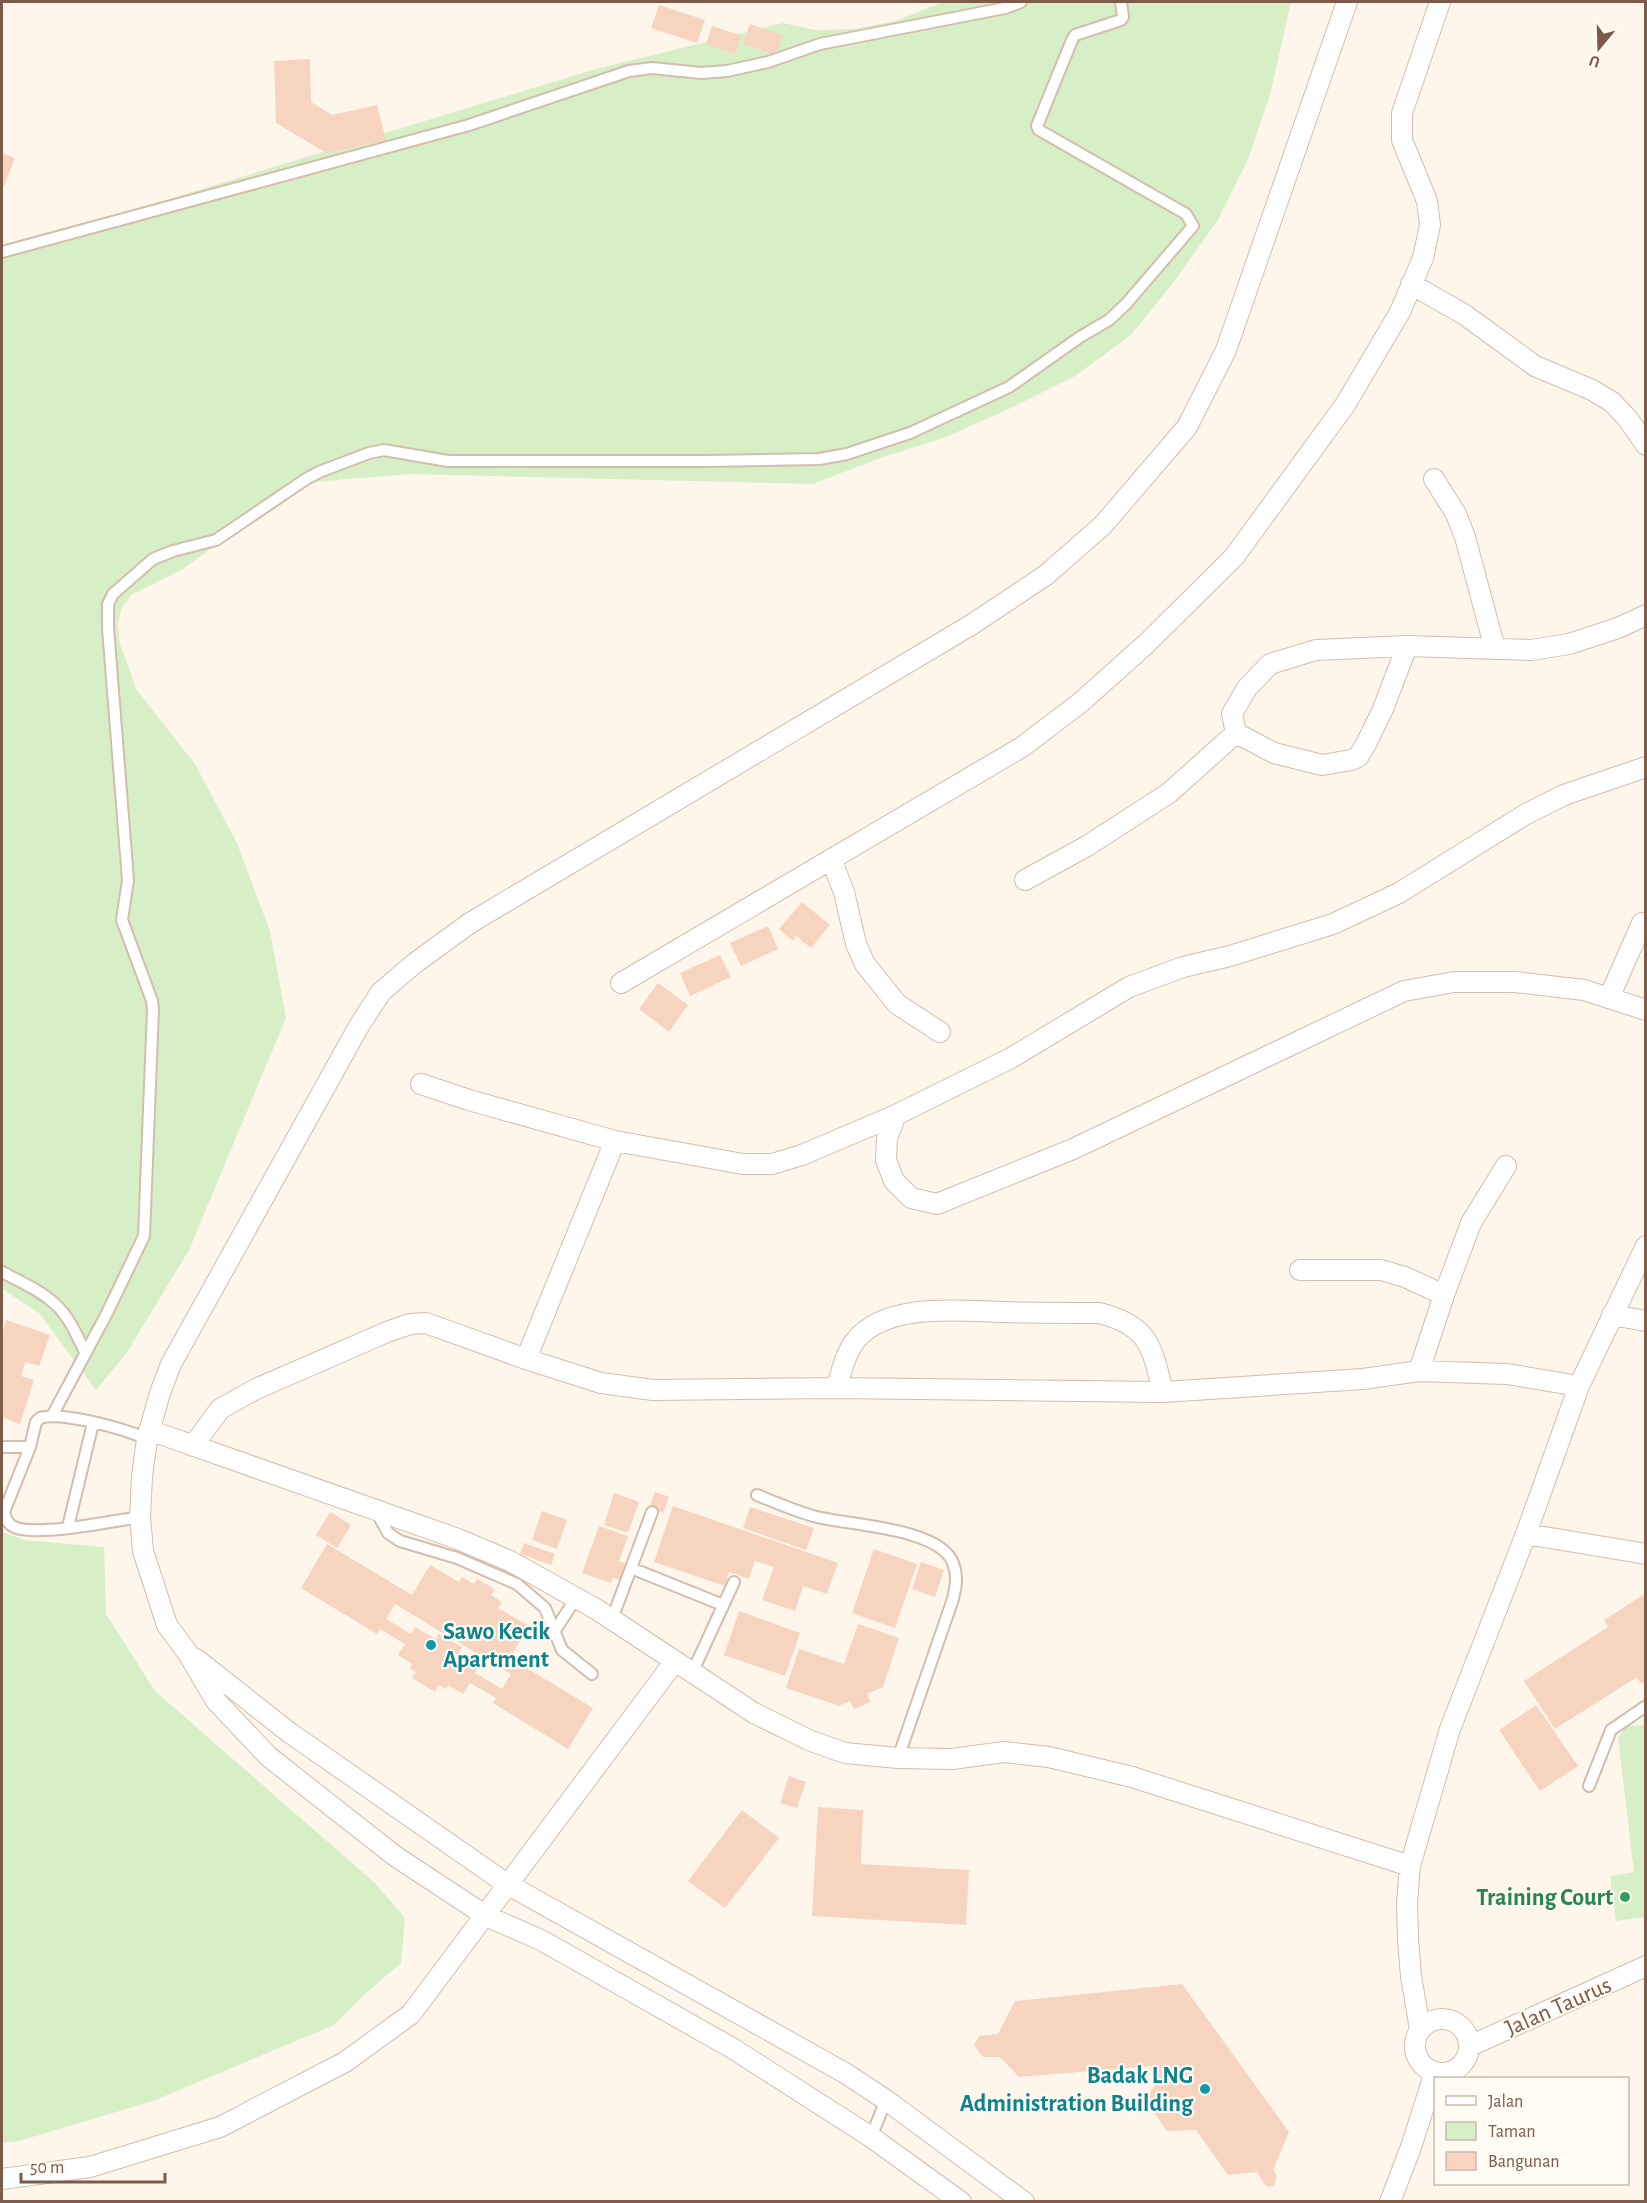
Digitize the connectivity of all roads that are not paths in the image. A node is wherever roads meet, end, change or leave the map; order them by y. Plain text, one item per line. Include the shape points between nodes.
1 (1021, 2) edge
2 (1121, 2) edge
3 (1347, 2) edge
4 (1440, 2) edge
5 (2, 252) edge
6 (1411, 284) junction
7 (1646, 445) edge
8 (1434, 479) dead end
9 (1646, 615) edge
10 (1407, 646) junction
11 (1495, 649) junction
12 (1236, 733) junction
13 (1646, 766) edge
14 (831, 859) junction
15 (1025, 880) dead end
16 (1642, 923) dead end
17 (621, 983) dead end
18 (1609, 998) junction
19 (1646, 1010) edge
20 (940, 1032) dead end
21 (421, 1083) dead end
22 (896, 1115) junction
23 (615, 1140) junction
24 (1506, 1166) dead end
25 (1645, 1248) edge
26 (1300, 1270) dead end
27 (2, 1272) edge
28 (1443, 1295) junction
29 (1612, 1315) junction
30 (1646, 1321) edge
31 (85, 1353) junction
32 (526, 1359) junction
33 (1419, 1371) junction
34 (1579, 1386) junction
35 (837, 1388) junction
36 (1163, 1392) junction
37 (52, 1416) junction
38 (93, 1423) junction
39 (148, 1434) junction
40 (193, 1446) junction
41 (2, 1447) edge
42 (30, 1447) junction
43 (757, 1495) dead end
44 (375, 1510) junction
45 (652, 1512) dead end
46 (140, 1517) junction
47 (68, 1527) junction
48 (1526, 1534) junction
49 (1646, 1554) edge
50 (631, 1568) junction
51 (734, 1582) dead end
52 (576, 1598) junction
53 (723, 1605) junction
54 (612, 1619) junction
55 (554, 1632) junction
56 (187, 1652) junction
57 (675, 1661) junction
58 (692, 1673) junction
59 (592, 1674) dead end
60 (1646, 1706) edge
61 (898, 1758) junction
62 (1589, 1786) dead end
63 (1410, 1866) junction
64 (507, 1884) junction
65 (486, 1916) junction
66 (1646, 1966) edge
67 (1420, 2030) junction
68 (1470, 2046) junction
69 (1435, 2072) junction
70 (886, 2100) junction
71 (872, 2137) junction
72 (2, 2179) edge
73 (1016, 2200) edge
74 (961, 2202) edge
75 (1390, 2202) edge

1 - 5 lane via 820,44 728,71 629,71 469,125
2 - 31 lane via 1121,20 1075,35 1037,126 1186,214 1193,225 1109,320 1010,387 910,433 836,457 459,462 384,450 369,453 306,479 216,540 153,559 113,594 108,604 108,628 128,880 122,920 152,1001 151,1092 144,1236
3 - 39 street via 1226,350 1187,427 1103,525 1046,575 971,625 470,923 381,992 171,1364
4 - 6 street via 1402,113 1402,140 1427,201 1430,225 1423,258
6 - 7 street via 1465,315 1535,366 1612,402
6 - 14 street via 1400,312 1345,405 1226,565 1080,703 1022,747
8 - 11 street via 1465,537
9 - 11 street via 1569,644 1531,650
10 - 11 street
10 - 12 street via 1316,650 1270,664 1247,688 1232,714
10 - 12 street via 1383,709 1358,757 1322,765 1274,753
12 - 15 street via 1168,793 1087,846
13 - 22 street via 1526,814 1399,893 1333,924 1183,967 1129,987 1011,1058
14 - 17 street
14 - 20 street via 865,964 897,1004
16 - 18 street
18 - 19 street
18 - 22 street via 1584,990 1515,982 1454,982 1404,991 1073,1149 937,1204 911,1198 894,1181 886,1160 887,1138
21 - 23 street
22 - 23 street via 772,1164 743,1164
23 - 32 street
24 - 28 street via 1471,1223
25 - 29 street
26 - 28 street via 1381,1270
27 - 31 lane via 57,1305
28 - 33 street
29 - 30 street
29 - 34 street
31 - 37 lane
32 - 35 street via 601,1383 653,1390
32 - 40 street via 443,1328 410,1324 267,1384 220,1409
33 - 34 street via 1507,1374
33 - 36 street via 1363,1379
34 - 48 street
35 - 36 street
35 - 36 street via 845,1359 869,1329 910,1314 963,1311 1099,1313 1119,1318 1142,1335 1153,1351
37 - 38 lane
37 - 42 lane via 36,1422
38 - 39 lane
38 - 47 lane
39 - 40 street
39 - 46 street
40 - 44 street
41 - 42 lane
42 - 47 lane via 4,1512 7,1521 27,1530
43 - 61 lane via 819,1518 879,1526 918,1538 940,1547 952,1560 957,1580 953,1599
44 - 52 street via 500,1556
44 - 55 lane via 388,1533 400,1541 457,1558 517,1584 544,1608
45 - 50 lane
46 - 47 lane
46 - 56 street via 143,1551 156,1596 167,1625
48 - 49 street
48 - 63 street via 1450,1730
50 - 53 lane
50 - 54 lane
51 - 53 lane
52 - 54 street
52 - 55 lane
53 - 58 lane
54 - 57 street
55 - 59 lane via 562,1650
56 - 64 street via 290,1733
56 - 65 street via 216,1701 269,1757 395,1856
57 - 58 street
57 - 64 street
58 - 61 street via 754,1713 811,1742 845,1753
60 - 62 lane via 1611,1730
61 - 63 street via 952,1759 1005,1752 1049,1756 1132,1777
63 - 67 street via 1410,1976
64 - 65 street
64 - 70 street
65 - 71 street via 541,1940 732,2048
65 - 72 street via 411,2014 345,2062 220,2127 90,2167
66 - 68 street, Jalan Taurus
67 - 68 street via 1434,2019 1451,2019 1465,2029
67 - 69 street via 1415,2051 1420,2062
68 - 69 street via 1463,2064 1455,2070
69 - 75 street
70 - 71 lane
70 - 73 street
71 - 74 street

